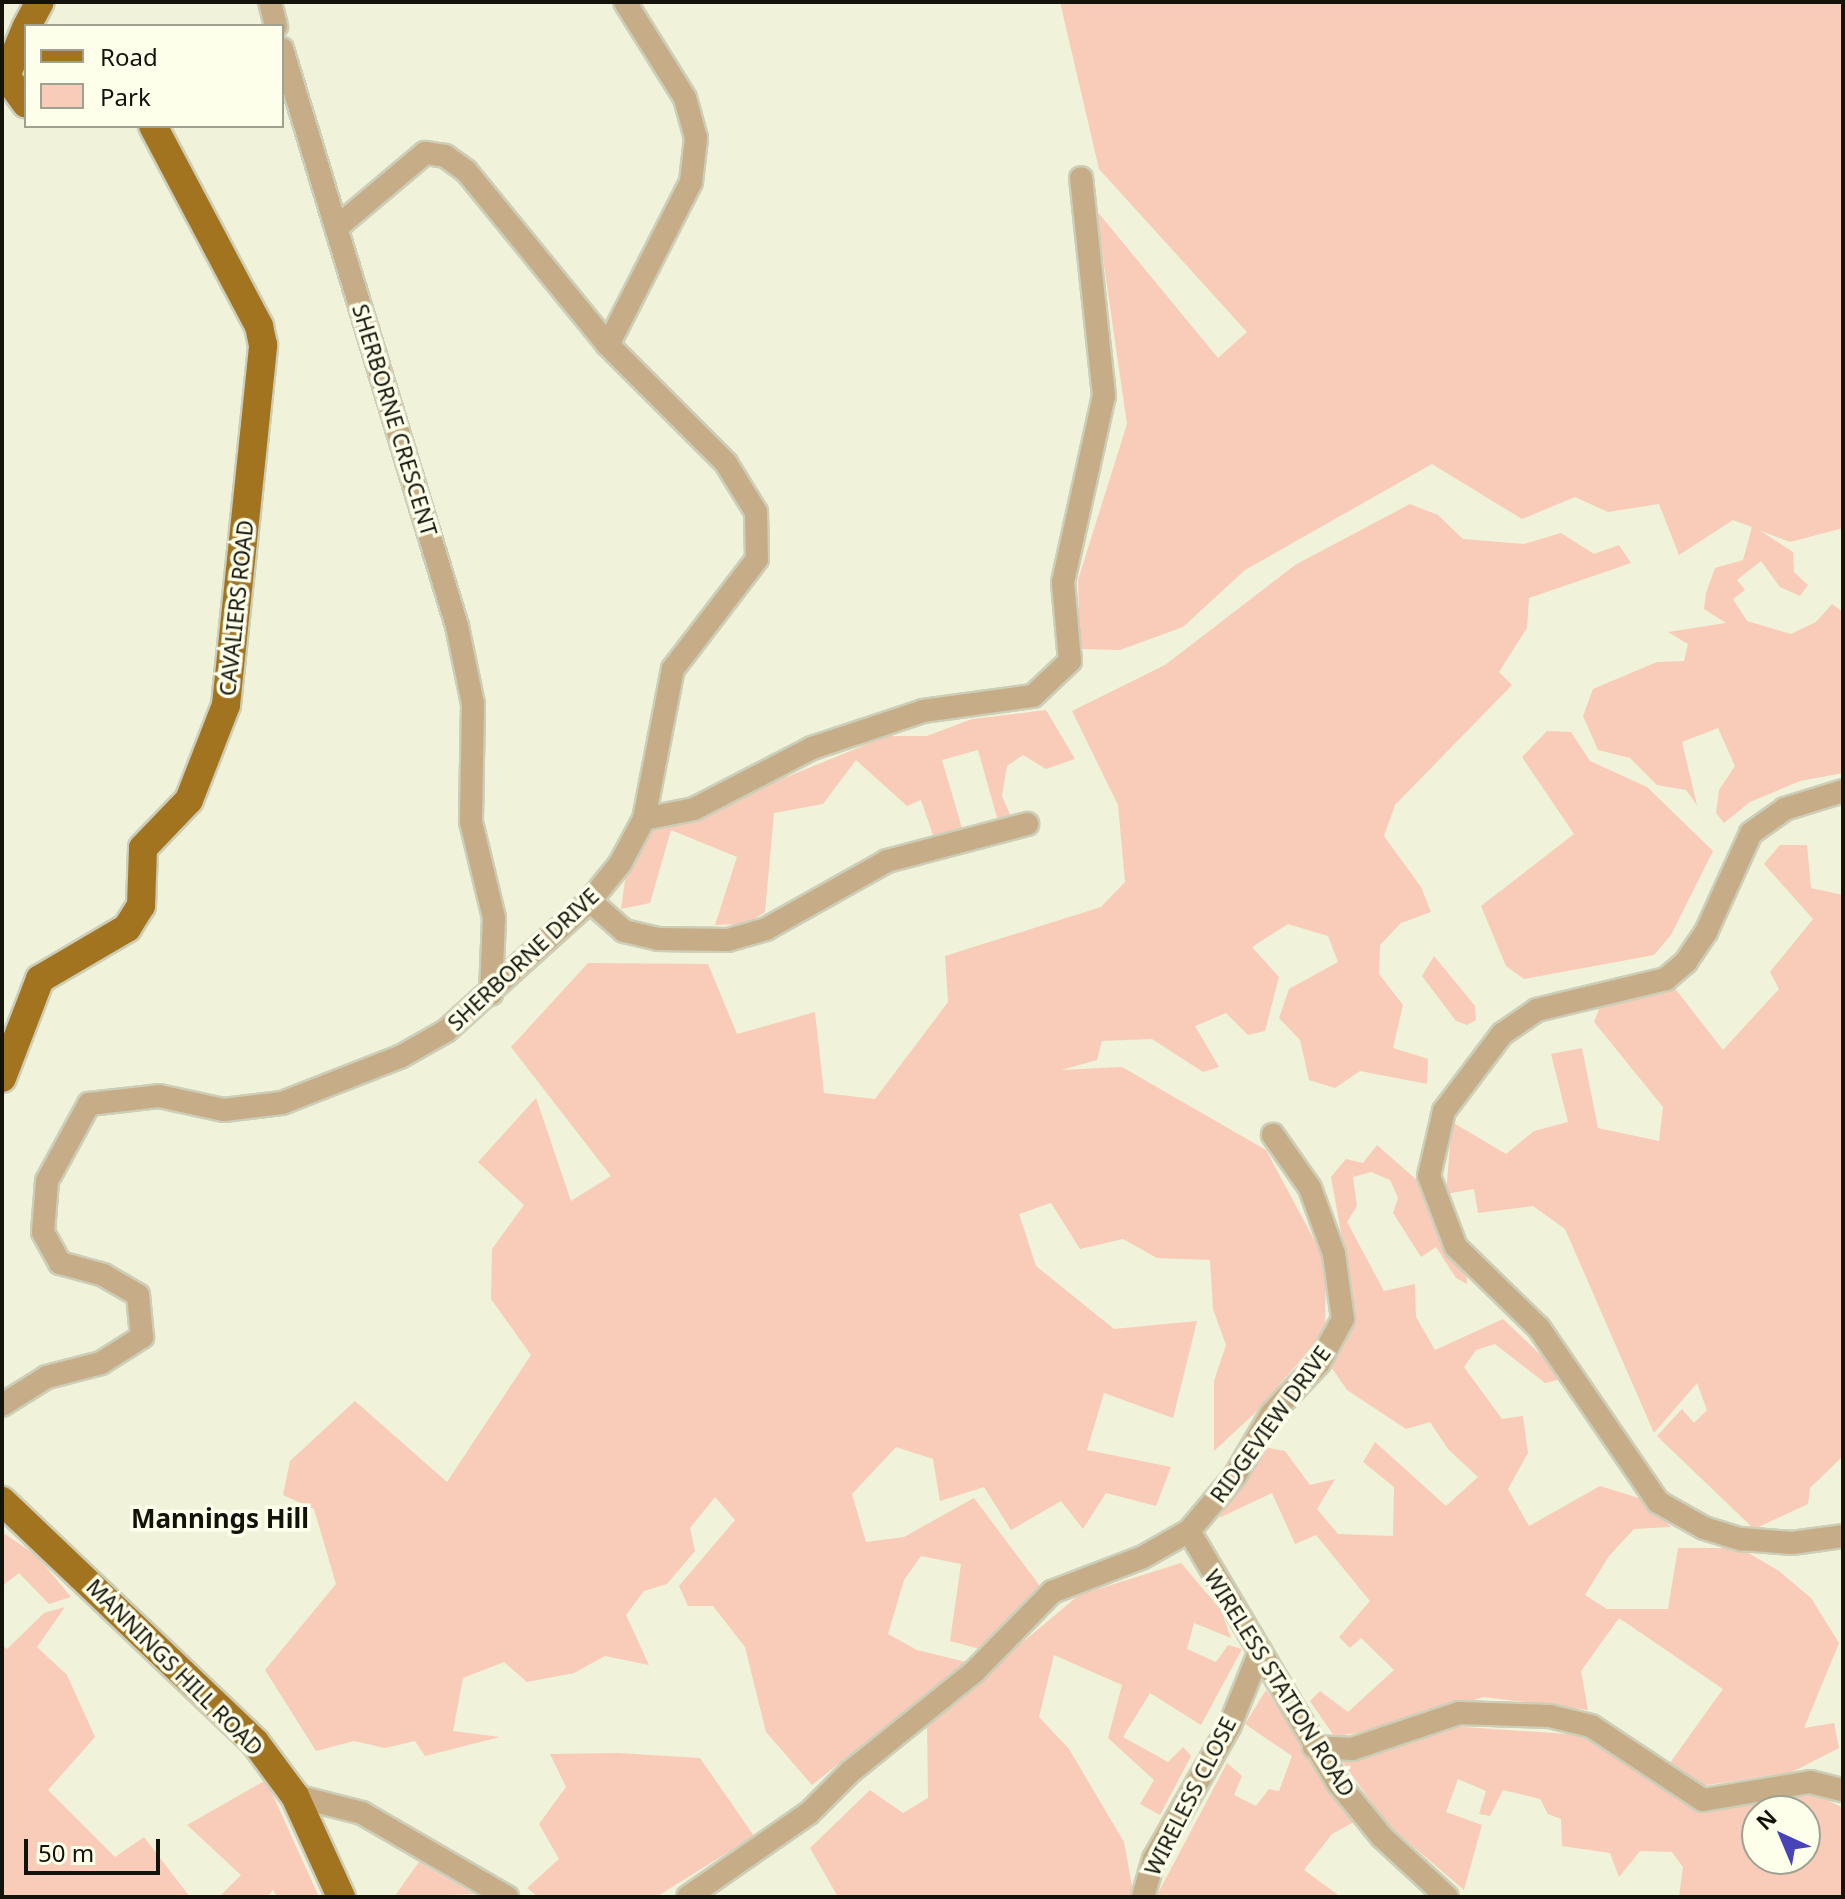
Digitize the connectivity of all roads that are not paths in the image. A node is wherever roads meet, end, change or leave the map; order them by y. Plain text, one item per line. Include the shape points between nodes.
1 (40, 2) edge
2 (270, 2) edge
3 (625, 2) edge
4 (28, 24) edge
5 (276, 24) edge
6 (24, 32) edge
7 (284, 56) edge
8 (24, 101) edge
9 (154, 128) edge
10 (1081, 178) dead end
11 (336, 228) junction
12 (608, 345) junction
13 (1843, 791) edge
14 (644, 819) junction
15 (1027, 824) dead end
16 (590, 901) junction
17 (491, 994) junction
18 (2, 1078) edge
19 (1273, 1135) dead end
20 (2, 1405) edge
21 (2, 1501) edge
22 (1189, 1531) junction
23 (1843, 1536) edge
24 (1260, 1651) junction
25 (1314, 1747) junction
26 (1843, 1790) edge
27 (295, 1796) junction
28 (341, 1897) edge
29 (507, 1897) edge
30 (688, 1897) edge
31 (1143, 1897) edge
32 (1447, 1897) edge

1 - 4 main road
2 - 5 street
3 - 12 street via 685,98 696,138 691,182
6 - 8 main road via 6,76
7 - 11 street, SHERBORNE CRESCENT
9 - 18 main road, CAVALIERS ROAD via 259,326 263,345 226,705 189,800 143,848 141,906 127,928 40,979
10 - 14 street via 1104,396 1063,582 1070,661 1033,696 923,711 812,748 694,809
11 - 12 street via 409,162 425,153 445,156 466,171
11 - 17 street, SHERBORNE CRESCENT via 445,585 473,704 471,822 494,918
12 - 14 street, SHERBORNE DRIVE via 726,463 756,512 757,559 673,669
13 - 23 street via 1785,809 1751,833 1706,932 1666,979 1537,1010 1502,1034 1444,1111 1429,1176 1456,1247 1539,1328 1658,1502 1694,1523 1741,1539 1792,1543
14 - 16 street, SHERBORNE DRIVE via 620,864
15 - 16 street via 887,861 766,929 728,940 658,939 624,931
16 - 17 street, SHERBORNE DRIVE
17 - 20 street, SHERBORNE DRIVE via 400,1057 282,1103 224,1110 159,1096 89,1104 47,1181 43,1232 60,1263 104,1275 138,1295 142,1337 101,1363 47,1377
19 - 22 street, RIDGEVIEW DRIVE via 1310,1188 1334,1254 1343,1319 1319,1363 1272,1413 1235,1476
21 - 27 main road, MANNINGS HILL ROAD via 255,1742
22 - 24 street, WIRELESS STATION ROAD
22 - 30 street, RIDGEVIEW DRIVE via 1143,1557 1052,1592 974,1672 850,1772 809,1813
24 - 25 street, WIRELESS STATION ROAD
24 - 31 street, WIRELESS CLOSE via 1230,1725 1154,1859
25 - 26 street via 1352,1749 1459,1713 1550,1716 1591,1726 1703,1800 1810,1782
25 - 32 street, WIRELESS STATION ROAD via 1382,1837
27 - 28 main road, MANNINGS HILL ROAD
27 - 29 street via 362,1813

